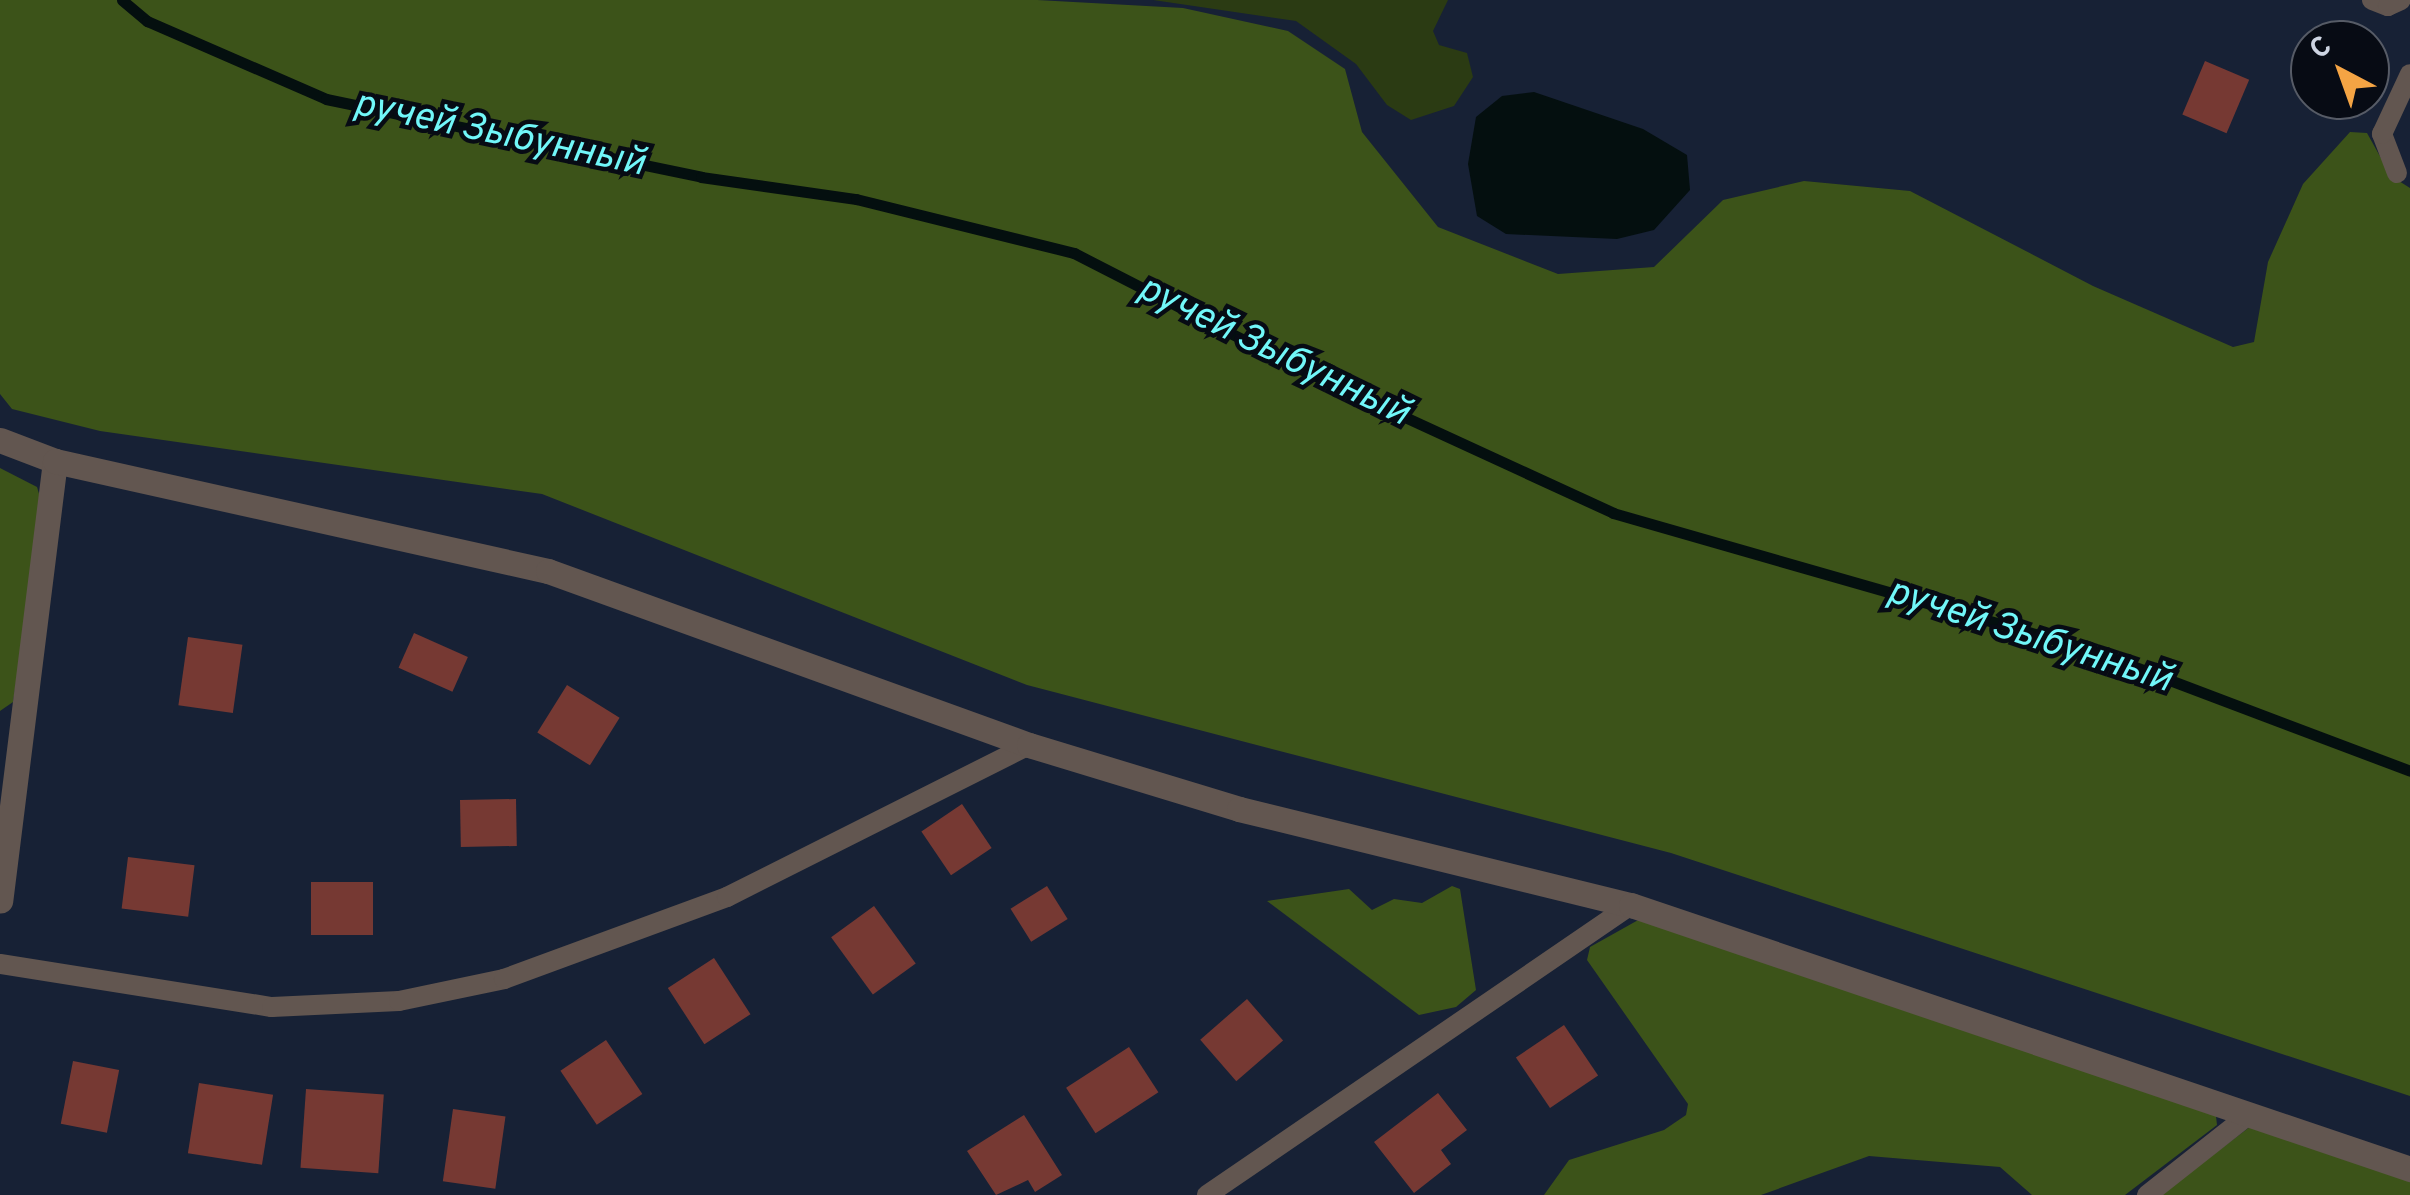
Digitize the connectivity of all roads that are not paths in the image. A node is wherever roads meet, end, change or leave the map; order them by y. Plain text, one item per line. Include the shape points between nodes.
1 (2387, 2) edge
2 (2410, 11) edge
3 (2410, 74) edge
4 (2397, 173) dead end
5 (0, 440) edge
6 (55, 461) junction
7 (1029, 745) junction
8 (0, 901) edge
9 (1631, 905) junction
10 (0, 964) edge
11 (2247, 1116) junction
12 (2410, 1168) edge
13 (1207, 1195) edge
14 (2147, 1195) edge

1 - 2 lane
3 - 4 lane via 2382,134
5 - 6 street
6 - 7 street via 548,571
6 - 8 street
7 - 9 street via 1239,809
7 - 10 lane via 727,897 504,978 399,1000 272,1007
9 - 11 street
9 - 13 lane
11 - 12 street
11 - 14 lane

